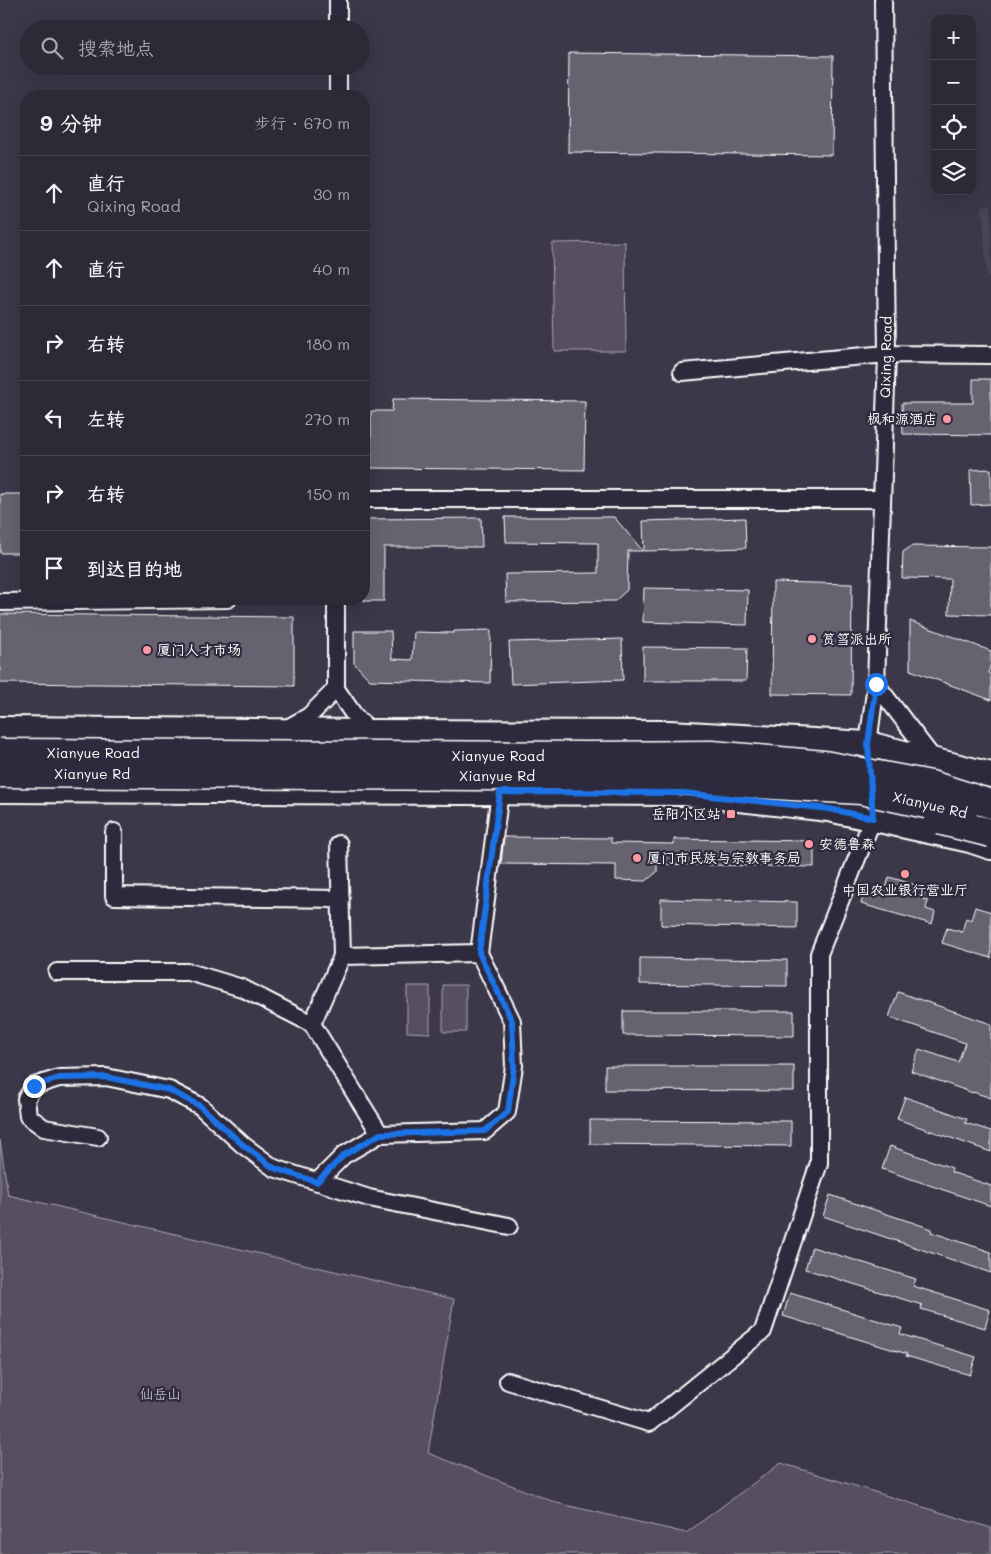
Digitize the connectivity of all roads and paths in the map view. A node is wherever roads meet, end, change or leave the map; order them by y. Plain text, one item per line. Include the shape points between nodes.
1 (338, 0) edge
2 (883, 0) edge
3 (338, 20) edge
4 (338, 75) edge
5 (338, 90) edge
6 (887, 354) junction
7 (991, 355) edge
8 (682, 372) dead end
9 (370, 499) edge
10 (882, 499) junction
11 (0, 602) edge
12 (20, 602) edge
13 (336, 605) edge
14 (876, 684) junction
15 (336, 689) junction
16 (0, 729) edge
17 (281, 732) junction
18 (370, 732) junction
19 (868, 744) junction
20 (0, 753) edge
21 (935, 761) junction
22 (0, 773) edge
23 (991, 774) edge
24 (750, 784) junction
25 (0, 790) edge
26 (500, 792) junction
27 (991, 804) edge
28 (873, 818) junction
29 (991, 820) edge
30 (114, 832) dead end
31 (991, 833) edge
32 (339, 844) dead end
33 (991, 847) edge
34 (341, 899) junction
35 (479, 953) junction
36 (342, 956) junction
37 (57, 972) dead end
38 (312, 1024) junction
39 (380, 1134) junction
40 (98, 1137) dead end
41 (317, 1182) junction
42 (509, 1226) dead end
43 (508, 1381) dead end

1 - 3 street
2 - 6 street, Qixing Road
4 - 5 street
6 - 7 street
6 - 8 street
6 - 10 street, Qixing Road
9 - 10 street
10 - 14 street, Qixing Road
11 - 12 street
13 - 15 street
14 - 19 street, Qixing Road
14 - 21 street
15 - 17 street via 309,716
15 - 18 street
16 - 17 main road
17 - 18 main road
18 - 19 main road via 669,733
19 - 21 main road
19 - 28 street, Qixing Road
20 - 27 highway, Xianyue Road, bridge via 712,754 824,765 931,785
21 - 23 main road
22 - 24 highway, Xianyue Rd, bridge via 630,777
24 - 29 highway, Xianyue Rd, bridge via 861,790
24 - 31 highway, bridge via 902,811
25 - 26 main road
26 - 28 main road via 684,793 829,809
26 - 35 street
28 - 33 main road
28 - 43 street via 819,954 819,1163 763,1332 649,1423
30 - 34 street via 114,896
32 - 34 street
34 - 36 street
35 - 36 street
35 - 39 street via 512,1021 514,1066 508,1112 485,1131
36 - 38 street
37 - 38 street via 189,972 242,988
38 - 39 street
39 - 41 street via 344,1155
40 - 41 street via 44,1128 28,1116 26,1099 34,1086 59,1078 106,1077 169,1090 200,1106 274,1168
41 - 42 street via 369,1198

